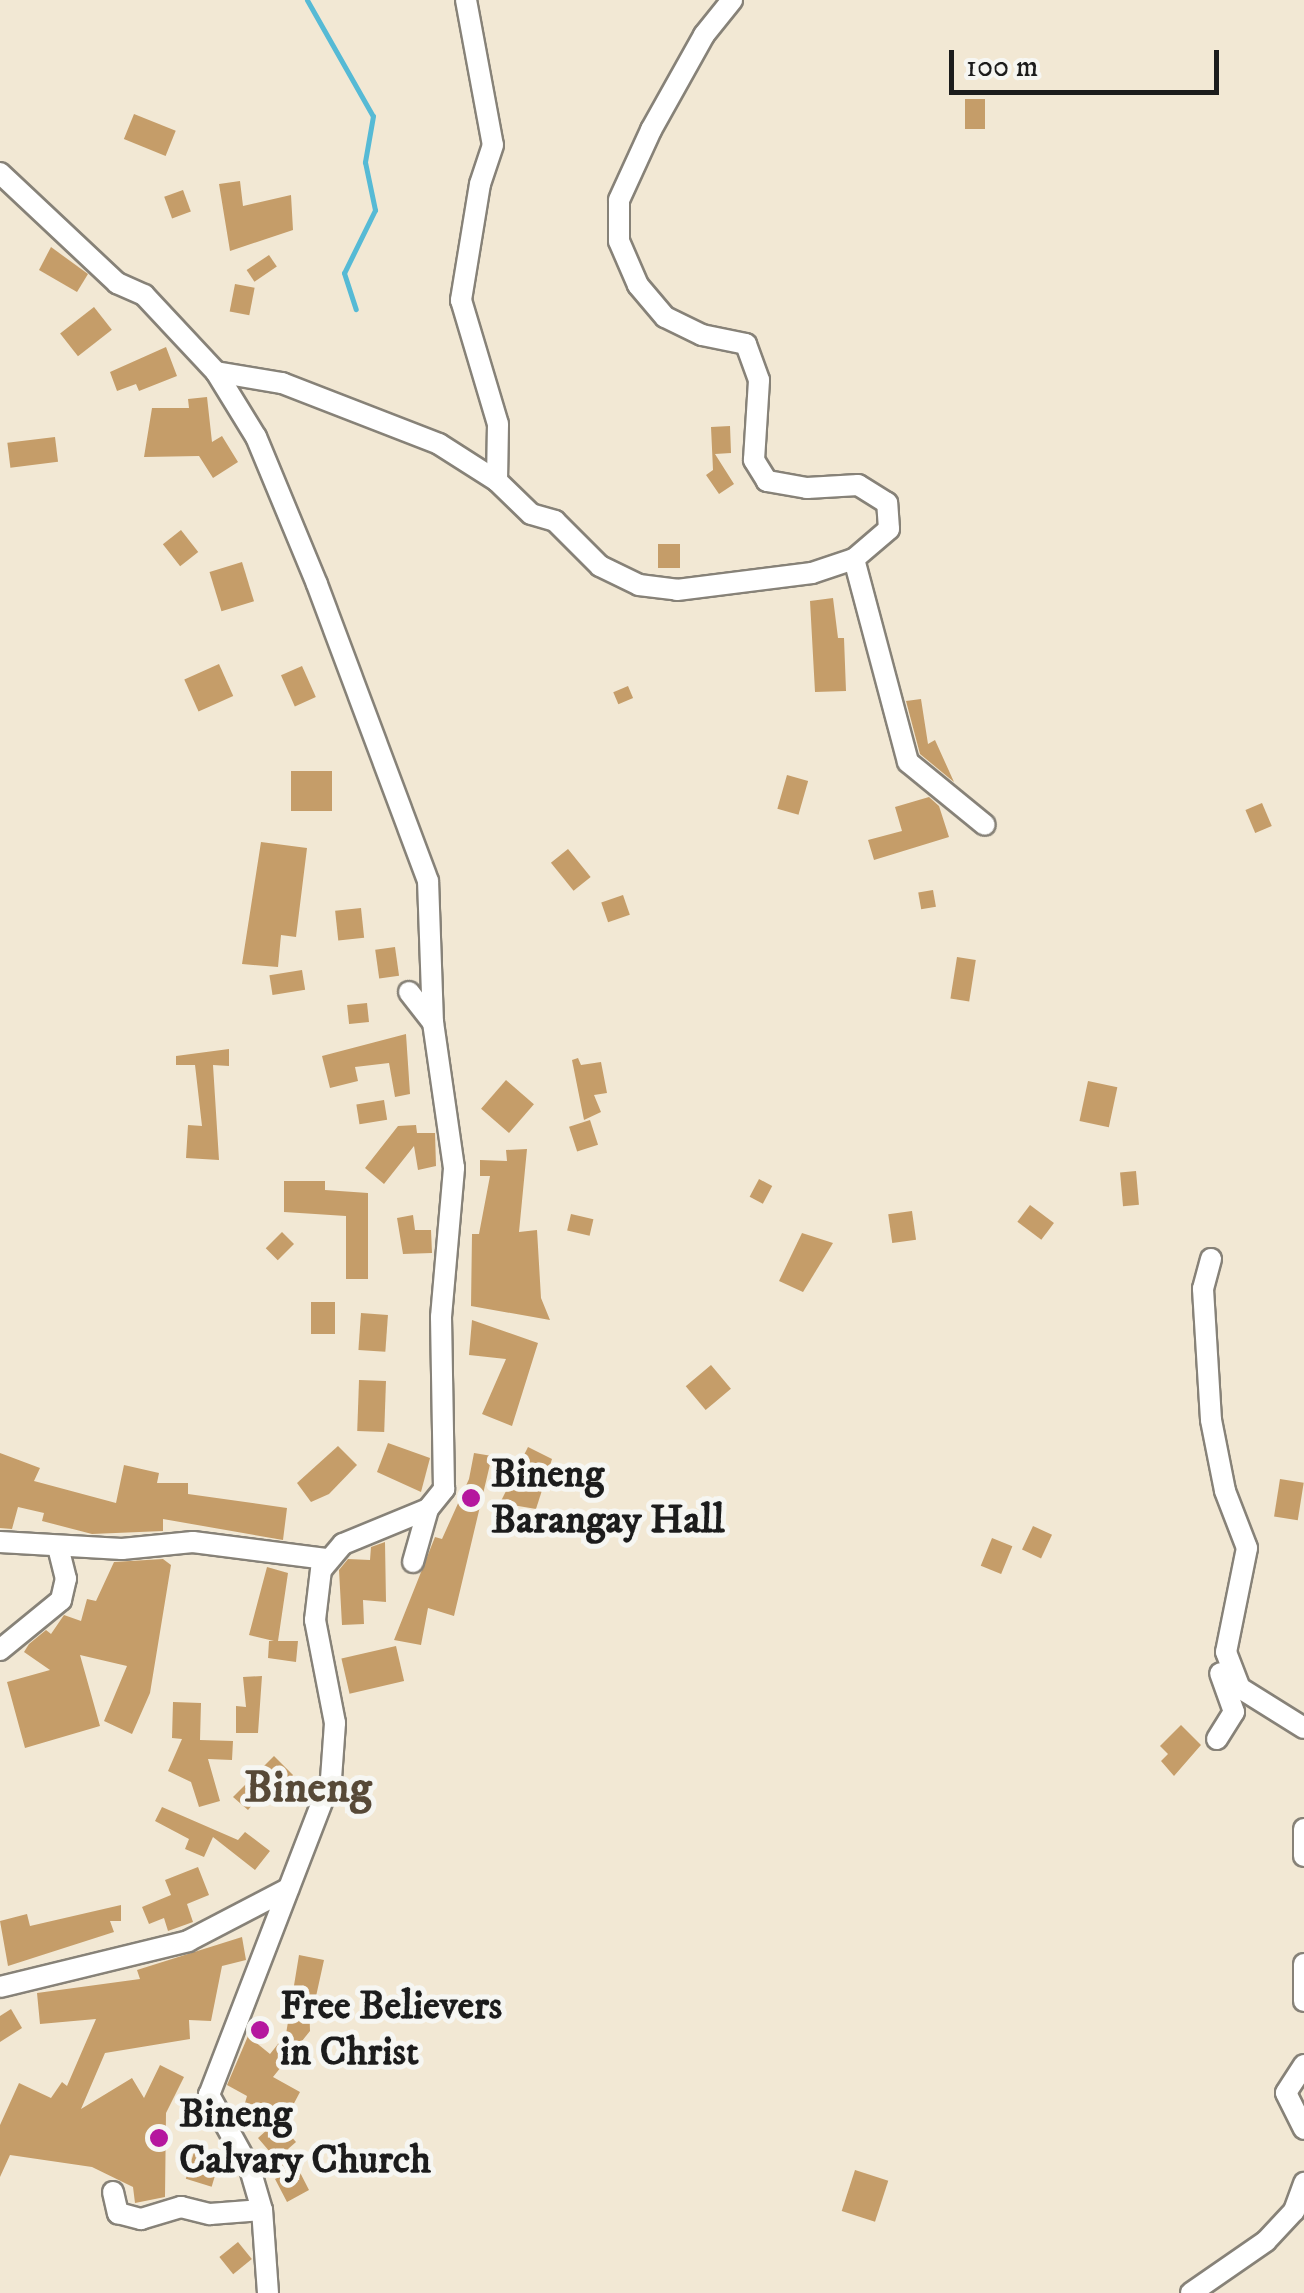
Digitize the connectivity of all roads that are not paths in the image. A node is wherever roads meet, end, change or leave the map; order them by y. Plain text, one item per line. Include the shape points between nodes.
1 (466, 0) edge
2 (732, 0) edge
3 (0, 173) edge
4 (216, 372) junction
5 (497, 481) junction
6 (854, 559) junction
7 (985, 825) dead end
8 (409, 992) dead end
9 (433, 1023) junction
10 (1211, 1259) dead end
11 (428, 1509) junction
12 (0, 1542) edge
13 (58, 1546) junction
14 (326, 1559) junction
15 (413, 1562) dead end
16 (0, 1650) edge
17 (1226, 1652) junction
18 (1304, 1728) edge
19 (1217, 1739) dead end
20 (1304, 1829) edge
21 (1304, 1856) edge
22 (288, 1889) junction
23 (1304, 1964) edge
24 (0, 1987) edge
25 (1304, 2001) edge
26 (1304, 2065) edge
27 (1304, 2129) edge
28 (1304, 2183) edge
29 (113, 2192) dead end
30 (262, 2210) junction
31 (268, 2293) edge
32 (1191, 2293) edge

1 - 5 street via 493,145 461,300 498,424
2 - 6 street via 651,130 619,200 619,242 638,285 666,317 746,344 759,380 754,460 767,481 807,488 858,485 887,504 889,529
3 - 4 street via 117,283 144,294
4 - 5 street via 282,383 439,444
4 - 9 street via 256,437 422,863 431,901
5 - 6 street via 532,514 556,521 600,566 661,590 812,573
6 - 7 street via 908,762
8 - 9 street
9 - 11 street via 454,1202 441,1317 446,1473 439,1500
10 - 17 street via 1203,1289 1211,1420 1225,1491 1247,1548
11 - 14 street via 343,1544
11 - 15 street
12 - 13 street
13 - 14 street via 192,1542
13 - 16 street via 66,1579 61,1600
14 - 22 street via 316,1620 336,1723 335,1760
17 - 18 street via 1240,1688
17 - 19 street via 1219,1666 1234,1712
20 - 21 street
22 - 24 street via 188,1942
22 - 30 street via 209,2095 250,2170
23 - 25 street
26 - 27 street via 1286,2093
28 - 32 street via 1294,2211 1266,2241
29 - 30 street via 118,2213 141,2219 181,2207 210,2214
30 - 31 street

